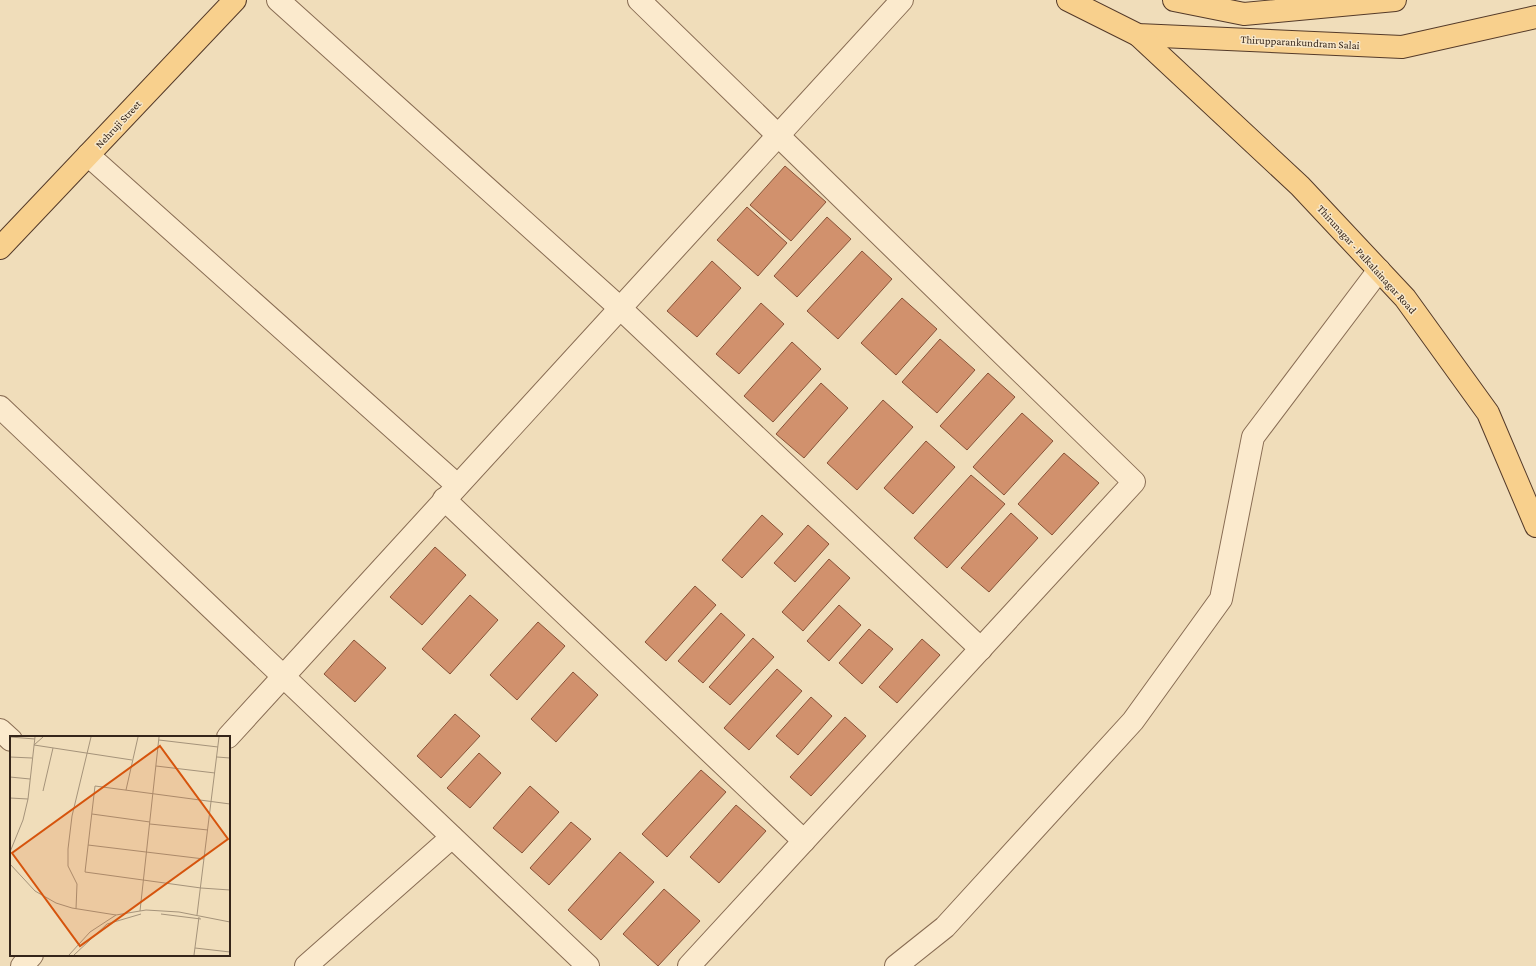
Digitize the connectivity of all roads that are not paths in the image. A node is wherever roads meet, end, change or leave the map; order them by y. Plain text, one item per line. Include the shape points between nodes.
1 (235, 0) edge
2 (278, 0) edge
3 (639, 0) edge
4 (902, 0) edge
5 (1068, 0) edge
6 (1174, 0) edge
7 (1395, 0) edge
8 (1536, 17) edge
9 (1138, 35) junction
10 (778, 136) junction
11 (88, 156) junction
12 (0, 248) edge
13 (1379, 270) junction
14 (620, 308) junction
15 (0, 407) edge
16 (451, 492) junction
17 (1536, 526) edge
18 (981, 649) junction
19 (283, 676) junction
20 (0, 730) edge
21 (229, 736) edge
22 (10, 739) edge
23 (452, 837) junction
24 (804, 841) junction
25 (31, 956) edge
26 (22, 966) edge
27 (306, 966) edge
28 (588, 966) edge
29 (690, 966) edge
30 (896, 966) edge

1 - 11 main road, Nehruji Street
2 - 14 street
3 - 10 street
4 - 10 street
5 - 9 main road, Thirupparankundram Salai
6 - 7 main road via 1244,14
8 - 9 main road, Thirupparankundram Salai via 1402,47
9 - 13 main road, Thirunagar - Palkalainagar Road via 1300,186
10 - 14 street
10 - 18 street via 1134,482
11 - 12 main road, Nehruji Street
11 - 16 street
13 - 17 main road, Thirunagar - Palkalainagar Road via 1405,298 1488,413
13 - 30 street via 1253,437 1220,599 1133,721 945,927
14 - 16 street
14 - 18 street
15 - 19 street
16 - 19 street
16 - 24 street
18 - 24 street
19 - 21 street
19 - 23 street
20 - 22 street
23 - 27 street
23 - 28 street
24 - 29 street
25 - 26 street

